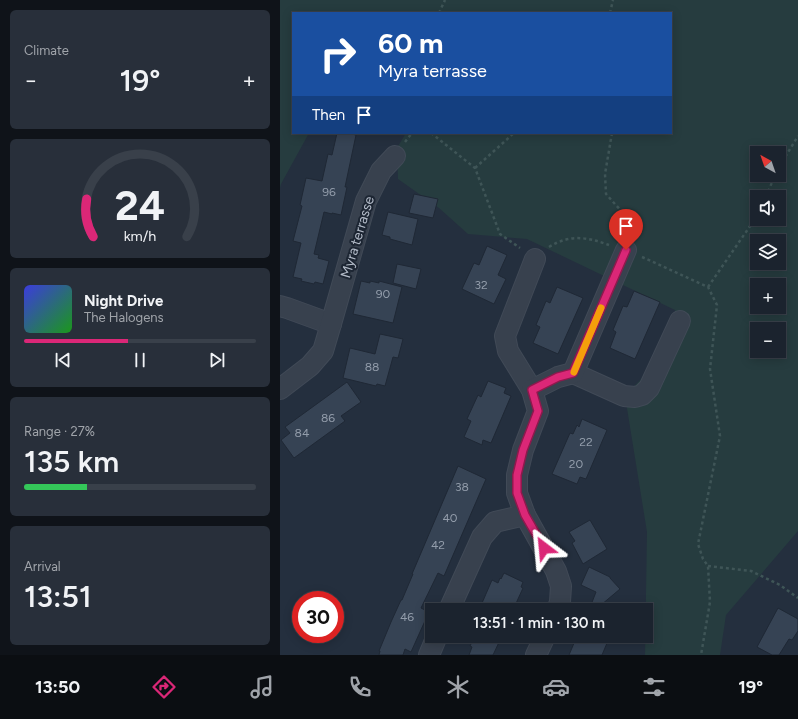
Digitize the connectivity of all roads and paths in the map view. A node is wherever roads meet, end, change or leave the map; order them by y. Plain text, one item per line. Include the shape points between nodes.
1 (445, 0) edge
2 (613, 0) edge
3 (439, 12) edge
4 (610, 12) edge
5 (432, 134) edge
6 (513, 134) edge
7 (612, 134) edge
8 (798, 136) edge
9 (395, 156) dead end
10 (786, 156) edge
11 (475, 168) junction
12 (750, 226) edge
13 (626, 250) joint
14 (535, 259) joint
15 (708, 287) dead end
16 (280, 306) edge
17 (680, 321) dead end
18 (331, 324) junction
19 (573, 373) junction
20 (280, 389) edge
21 (532, 390) junction
22 (525, 515) junction
23 (798, 598) edge
24 (452, 603) edge
25 (560, 603) edge
26 (434, 643) edge
27 (542, 643) edge
28 (429, 655) edge
29 (536, 655) edge
30 (701, 655) edge

1 - 3 path
2 - 4 path
5 - 11 path
6 - 11 path
7 - 13 path via 605,174 606,194 623,214
8 - 10 path
9 - 18 street, Myra terrasse via 381,171 366,201
11 - 14 path via 500,234
12 - 15 path
13 - 19 street
14 - 21 street via 505,336 508,351
16 - 18 street
17 - 19 street via 649,388 642,395 624,396
18 - 20 street, Myra terrasse via 323,351 310,366
19 - 21 street via 558,377
21 - 22 street via 538,411 523,450 517,475 517,493
22 - 24 street via 496,522 482,537
22 - 25 street via 556,571 560,586
23 - 30 path via 780,585 751,571 708,566 710,602
26 - 28 street
27 - 29 street

